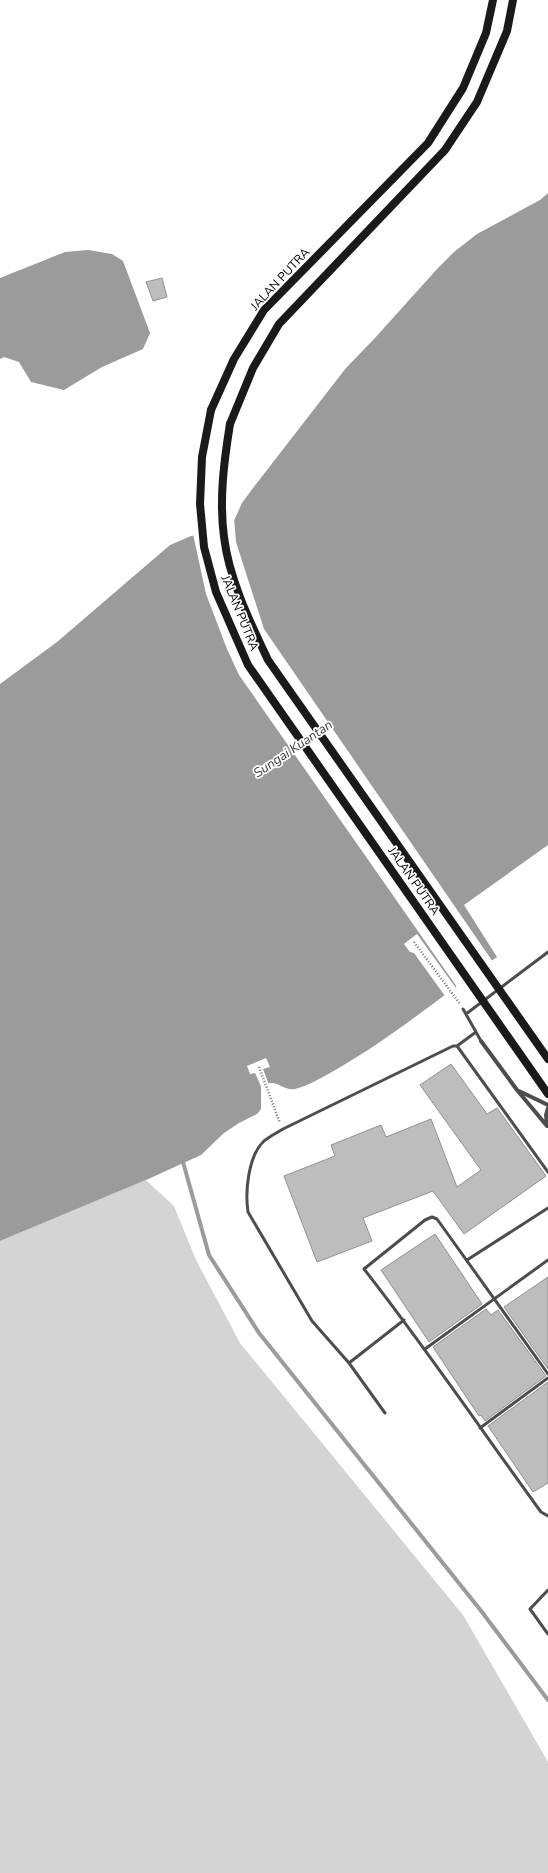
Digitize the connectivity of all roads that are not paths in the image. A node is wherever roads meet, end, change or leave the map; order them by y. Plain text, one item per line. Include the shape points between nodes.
1 (494, 0) edge
2 (513, 0) edge
3 (548, 952) edge
4 (463, 1009) road end
5 (466, 1014) junction
6 (476, 1032) junction
7 (482, 1041) joint
8 (457, 1046) junction
9 (548, 1059) edge
10 (517, 1090) junction
11 (548, 1094) edge
12 (548, 1105) edge
13 (548, 1108) edge
14 (548, 1126) edge
15 (548, 1172) edge
16 (548, 1208) edge
17 (467, 1260) junction
18 (548, 1260) edge
19 (494, 1298) junction
20 (404, 1320) junction
21 (425, 1349) junction
22 (349, 1363) junction
23 (548, 1374) edge
24 (548, 1378) edge
25 (385, 1413) dead end
26 (480, 1428) junction
27 (548, 1516) edge
28 (548, 1590) edge
29 (548, 1634) edge

1 - 11 main road, JALAN PUTRA, bridge via 486,32 463,88 428,143 264,310 234,359 211,410 202,457 200,504 204,547 216,592 248,665
2 - 9 main road, JALAN PUTRA, bridge via 507,31 477,102 445,150 279,324 253,368 230,424 222,477 224,537 233,575 248,618 268,660
3 - 5 lane
4 - 5 lane
5 - 6 lane
6 - 7 lane
6 - 8 lane
7 - 10 street
8 - 15 lane
8 - 22 lane via 283,1129 264,1141 250,1170 246,1196 248,1212 312,1321
10 - 12 street
10 - 14 street
13 - 14 street
16 - 17 lane
17 - 19 lane
17 - 20 lane via 437,1219 432,1217 364,1269
18 - 19 lane
19 - 21 lane
19 - 23 lane
20 - 21 lane
20 - 22 lane
21 - 26 lane
22 - 25 lane
24 - 26 lane
26 - 27 lane via 541,1512
28 - 29 lane via 530,1609

